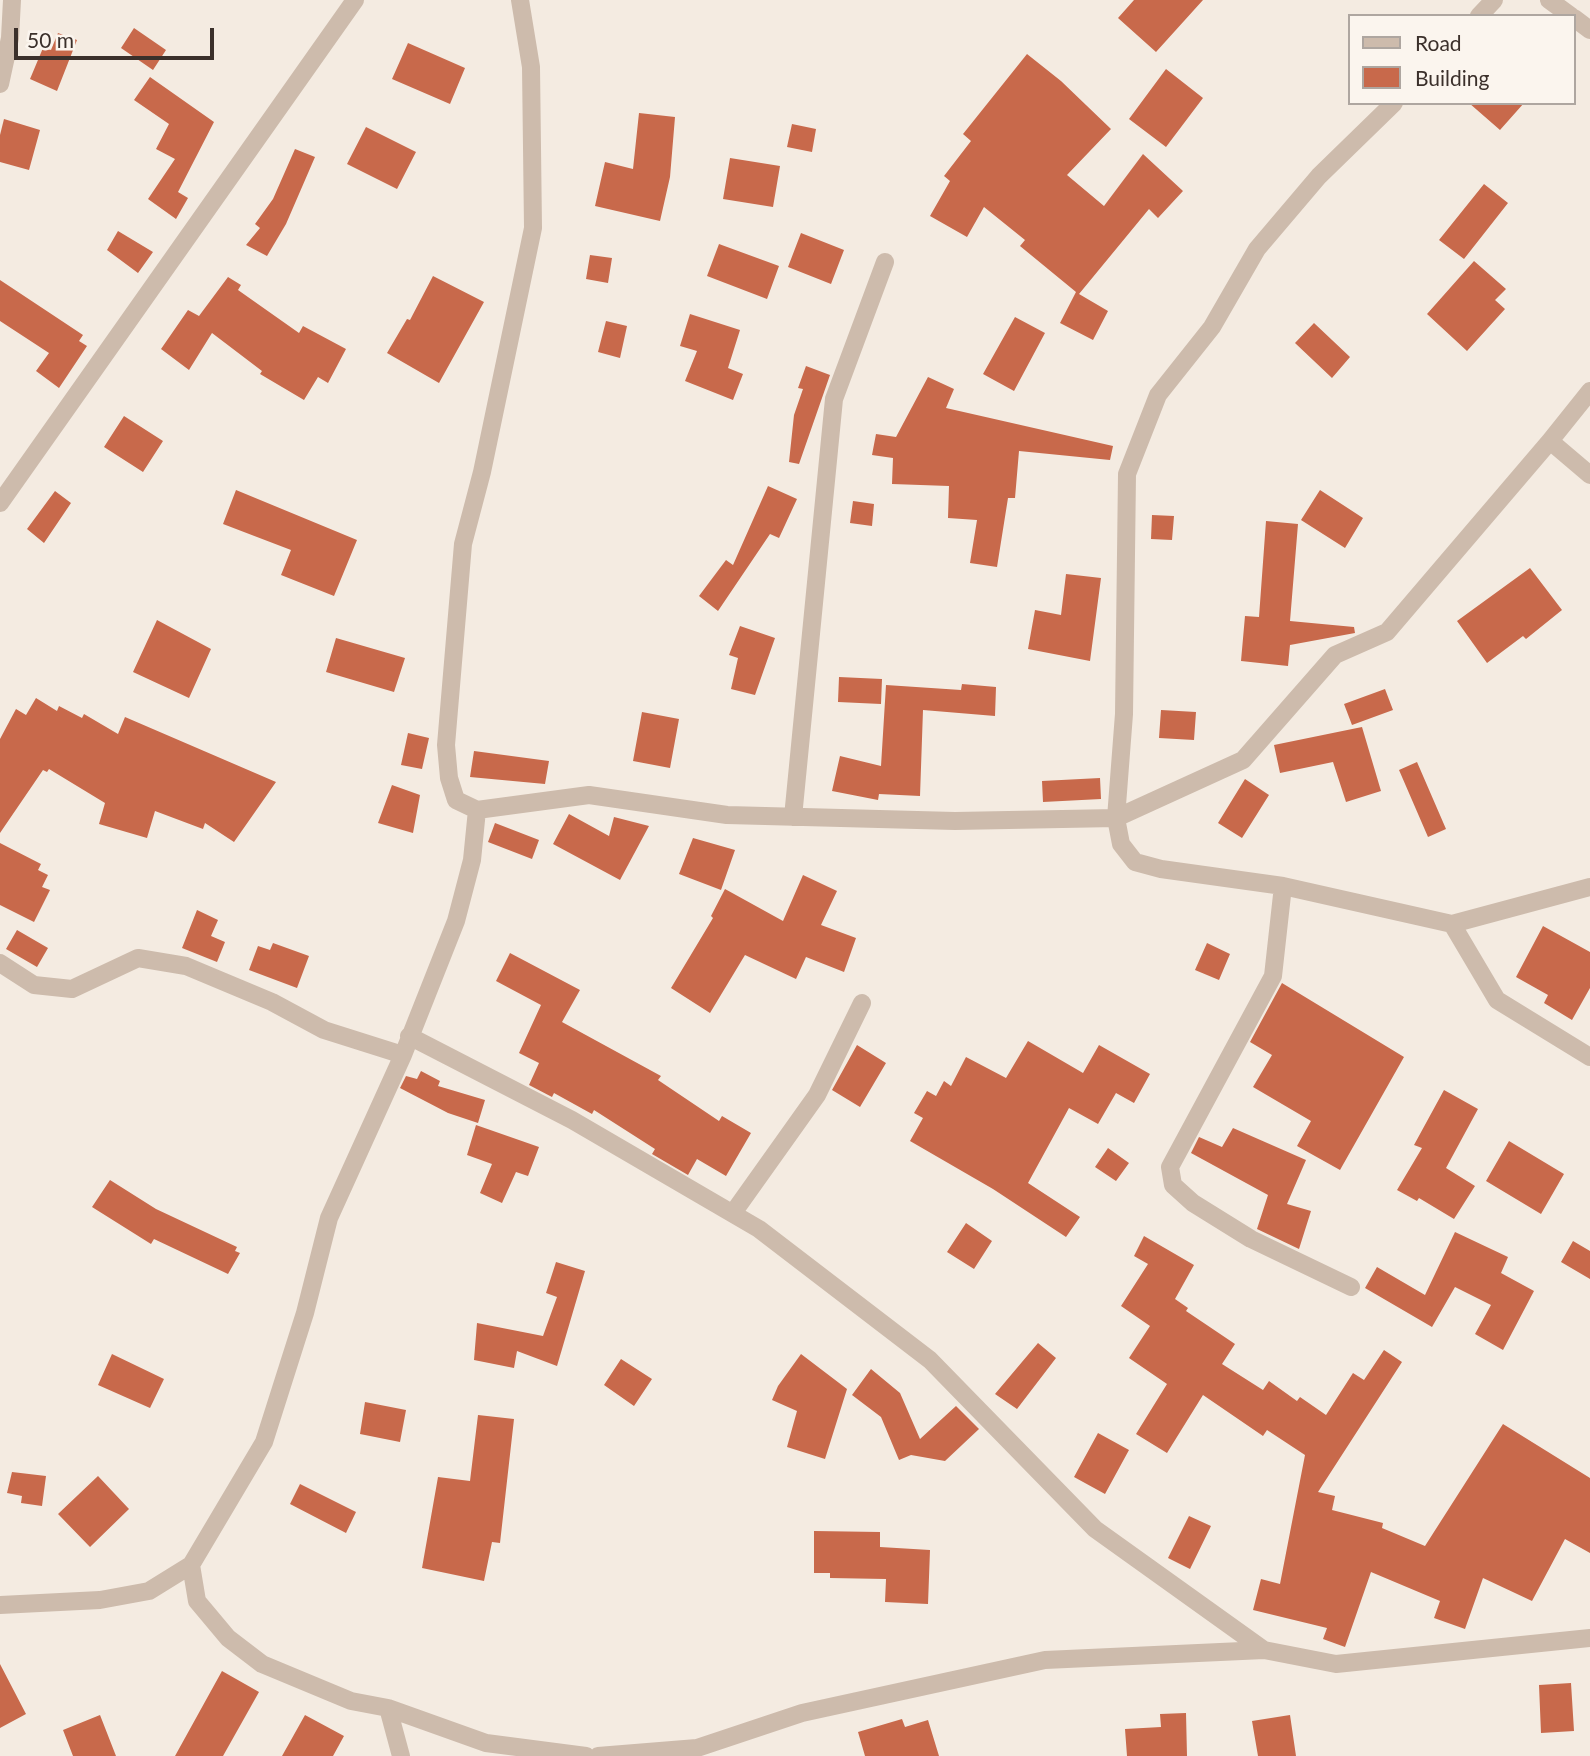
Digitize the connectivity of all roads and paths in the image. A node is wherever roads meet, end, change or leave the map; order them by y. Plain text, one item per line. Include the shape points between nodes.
1 (12, 0) edge
2 (355, 0) edge
3 (520, 0) edge
4 (1494, 0) edge
5 (1549, 0) edge
6 (1481, 14) edge
7 (1569, 14) edge
8 (1576, 19) edge
9 (1590, 30) edge
10 (0, 84) edge
11 (1392, 105) edge
12 (885, 262) dead end
13 (1590, 391) edge
14 (1550, 442) junction
15 (1590, 475) edge
16 (0, 503) edge
17 (477, 810) junction
18 (793, 817) junction
19 (1116, 818) junction
20 (1283, 886) junction
21 (1590, 887) edge
22 (1452, 924) junction
23 (0, 963) edge
24 (862, 1003) dead end
25 (409, 1036) junction
26 (402, 1055) junction
27 (1590, 1057) edge
28 (733, 1213) junction
29 (1351, 1287) dead end
30 (191, 1565) junction
31 (0, 1605) edge
32 (1590, 1638) edge
33 (1264, 1650) junction
34 (388, 1708) junction
35 (401, 1756) edge
36 (586, 1756) edge
37 (598, 1756) edge

1 - 10 street
2 - 16 street
3 - 17 street via 531,67 533,228 463,544 446,745 456,800
4 - 6 street
5 - 7 street
8 - 9 street
11 - 19 street via 1319,176 1257,249 1212,327 1158,395 1144,429 1127,474 1124,714
12 - 18 street via 835,399
13 - 14 street
14 - 15 street
14 - 19 street via 1387,632 1335,655 1242,760
17 - 18 street via 589,795 727,815
17 - 25 street via 472,860 456,921
18 - 19 street
19 - 20 street via 1121,844 1135,862
20 - 22 street
20 - 29 street via 1273,976 1170,1167 1173,1185 1251,1239
21 - 22 street
22 - 27 street via 1497,1000
23 - 26 street via 34,985 72,989 138,958 186,966 272,1002 324,1030
24 - 28 street via 817,1095
25 - 26 street
25 - 28 street via 572,1120
26 - 30 street via 329,1218 264,1442
28 - 33 street via 930,1360 1096,1529
30 - 31 street via 149,1591 100,1600
30 - 34 street via 197,1601 210,1620 262,1664 351,1701
32 - 33 street via 1336,1664
33 - 37 street via 1045,1660 802,1713 697,1748
34 - 35 street
34 - 36 street via 486,1743

